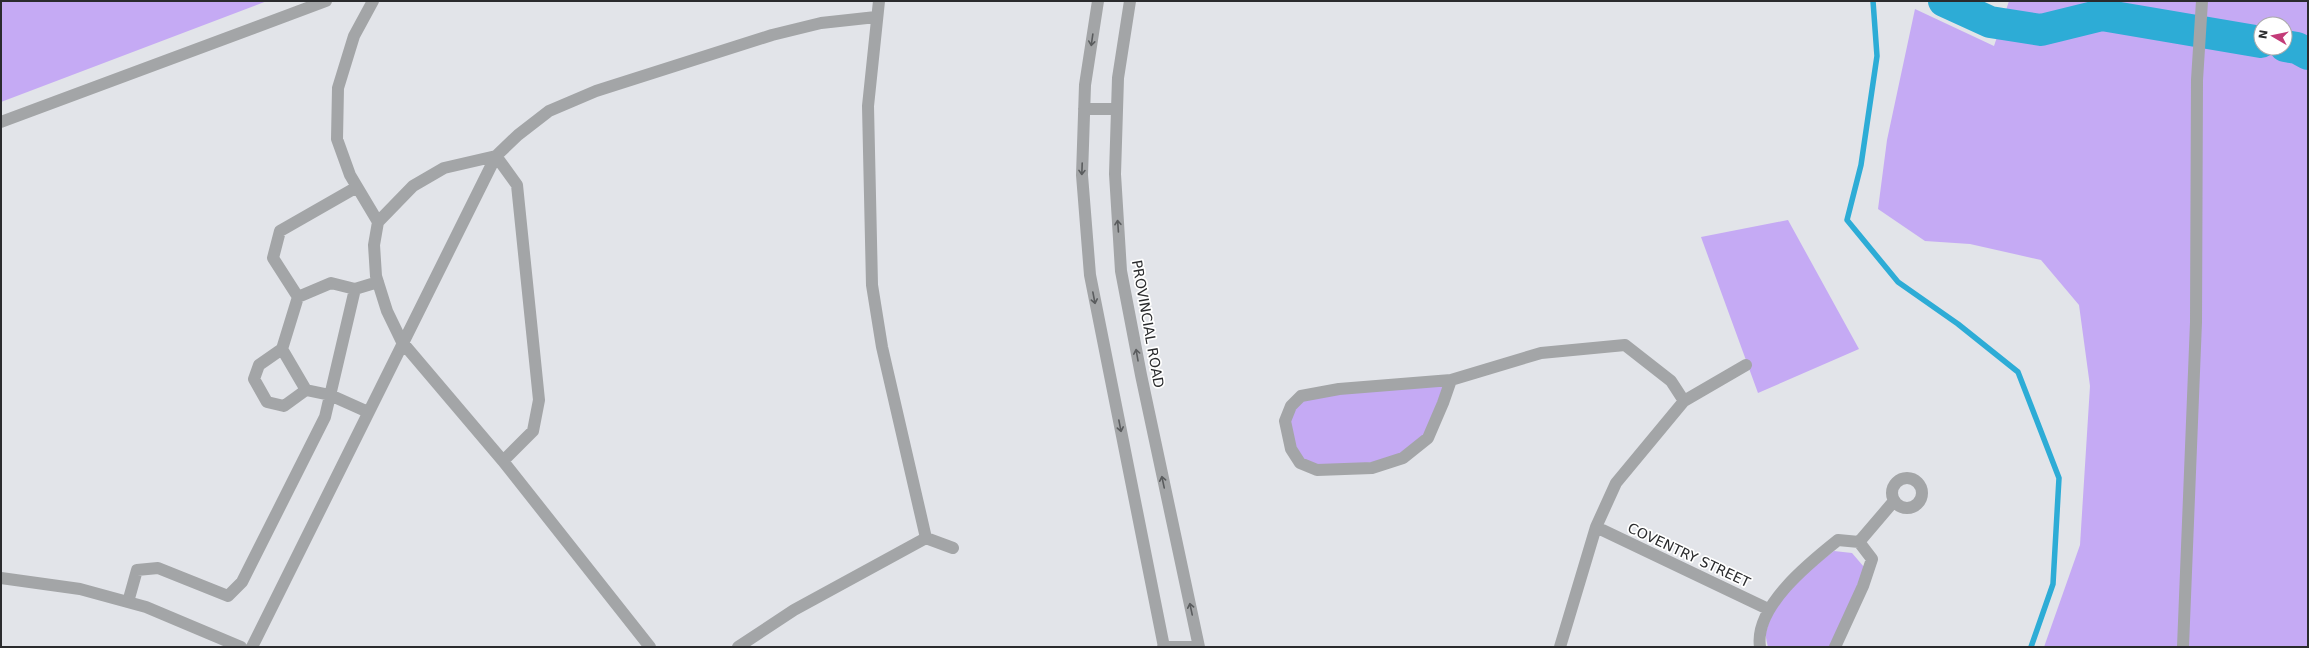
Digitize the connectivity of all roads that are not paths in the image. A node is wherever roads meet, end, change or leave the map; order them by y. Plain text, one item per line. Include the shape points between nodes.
1 (326, 1) edge
2 (373, 1) edge
3 (879, 1) edge
4 (1098, 1) edge
5 (1130, 1) edge
6 (2202, 1) edge
7 (876, 17) junction
8 (1084, 109) junction
9 (1117, 109) junction
10 (1, 122) edge
11 (496, 156) junction
12 (357, 187) junction
13 (378, 222) junction
14 (378, 282) junction
15 (355, 289) junction
16 (298, 297) junction
17 (402, 342) junction
18 (282, 349) junction
19 (1746, 365) dead end
20 (1451, 380) junction
21 (306, 390) junction
22 (330, 395) junction
23 (1684, 401) junction
24 (368, 412) junction
25 (504, 461) junction
26 (1894, 501) dead end
27 (1596, 527) junction
28 (926, 538) junction
29 (1859, 542) junction
30 (953, 548) dead end
31 (1, 578) edge
32 (128, 602) junction
33 (1768, 609) junction
34 (241, 647) edge
35 (252, 647) edge
36 (650, 647) edge
37 (738, 647) edge
38 (1163, 647) edge
39 (1199, 647) edge
40 (1560, 647) edge
41 (1760, 647) edge
42 (1835, 647) edge
43 (2183, 647) edge

1 - 10 street
2 - 12 street via 354,36 338,88 337,139
3 - 7 street
4 -> 8 street via 1085,85
5 - 9 street, PROVINCIAL ROAD via 1118,78
6 - 43 street via 2197,80 2196,322
7 - 11 street via 821,23 772,35 596,91 549,111 518,134
7 - 28 street via 868,106 872,285 882,347
8 - 9 street
8 -> 38 street via 1082,175 1090,275
39 -> 9 street, PROVINCIAL ROAD via 1140,375 1121,270 1115,174
11 - 13 street via 444,168 413,186
11 - 17 street
11 - 25 street via 516,185 539,400 533,431
12 - 13 street
12 - 16 street via 280,231 273,258
13 - 14 street via 374,245
14 - 15 street
14 - 17 street via 387,311
15 - 16 street via 332,282
15 - 22 street
16 - 18 street
17 - 24 street
17 - 25 street
18 - 21 street
18 - 21 street via 259,365 254,379 267,402 284,406
19 - 23 street
20 - 20 street via 1339,389 1301,396 1291,406 1285,421 1291,449 1300,463 1317,470 1372,468 1403,458 1428,438
20 - 23 street via 1541,353 1625,345 1670,380
21 - 22 street
22 - 24 street
22 - 32 street via 326,417 242,582 228,596 158,568 137,570
23 - 27 street via 1616,483
24 - 35 street
25 - 36 street
26 - 29 street
27 - 33 street, COVENTRY STREET
27 - 40 street
28 - 30 street
28 - 37 street via 794,610
29 - 33 street via 1838,540 1810,562
29 - 42 street via 1872,559 1863,586
31 - 32 street via 80,589
32 - 34 street via 146,607
33 - 41 street via 1758,636
38 - 39 street

